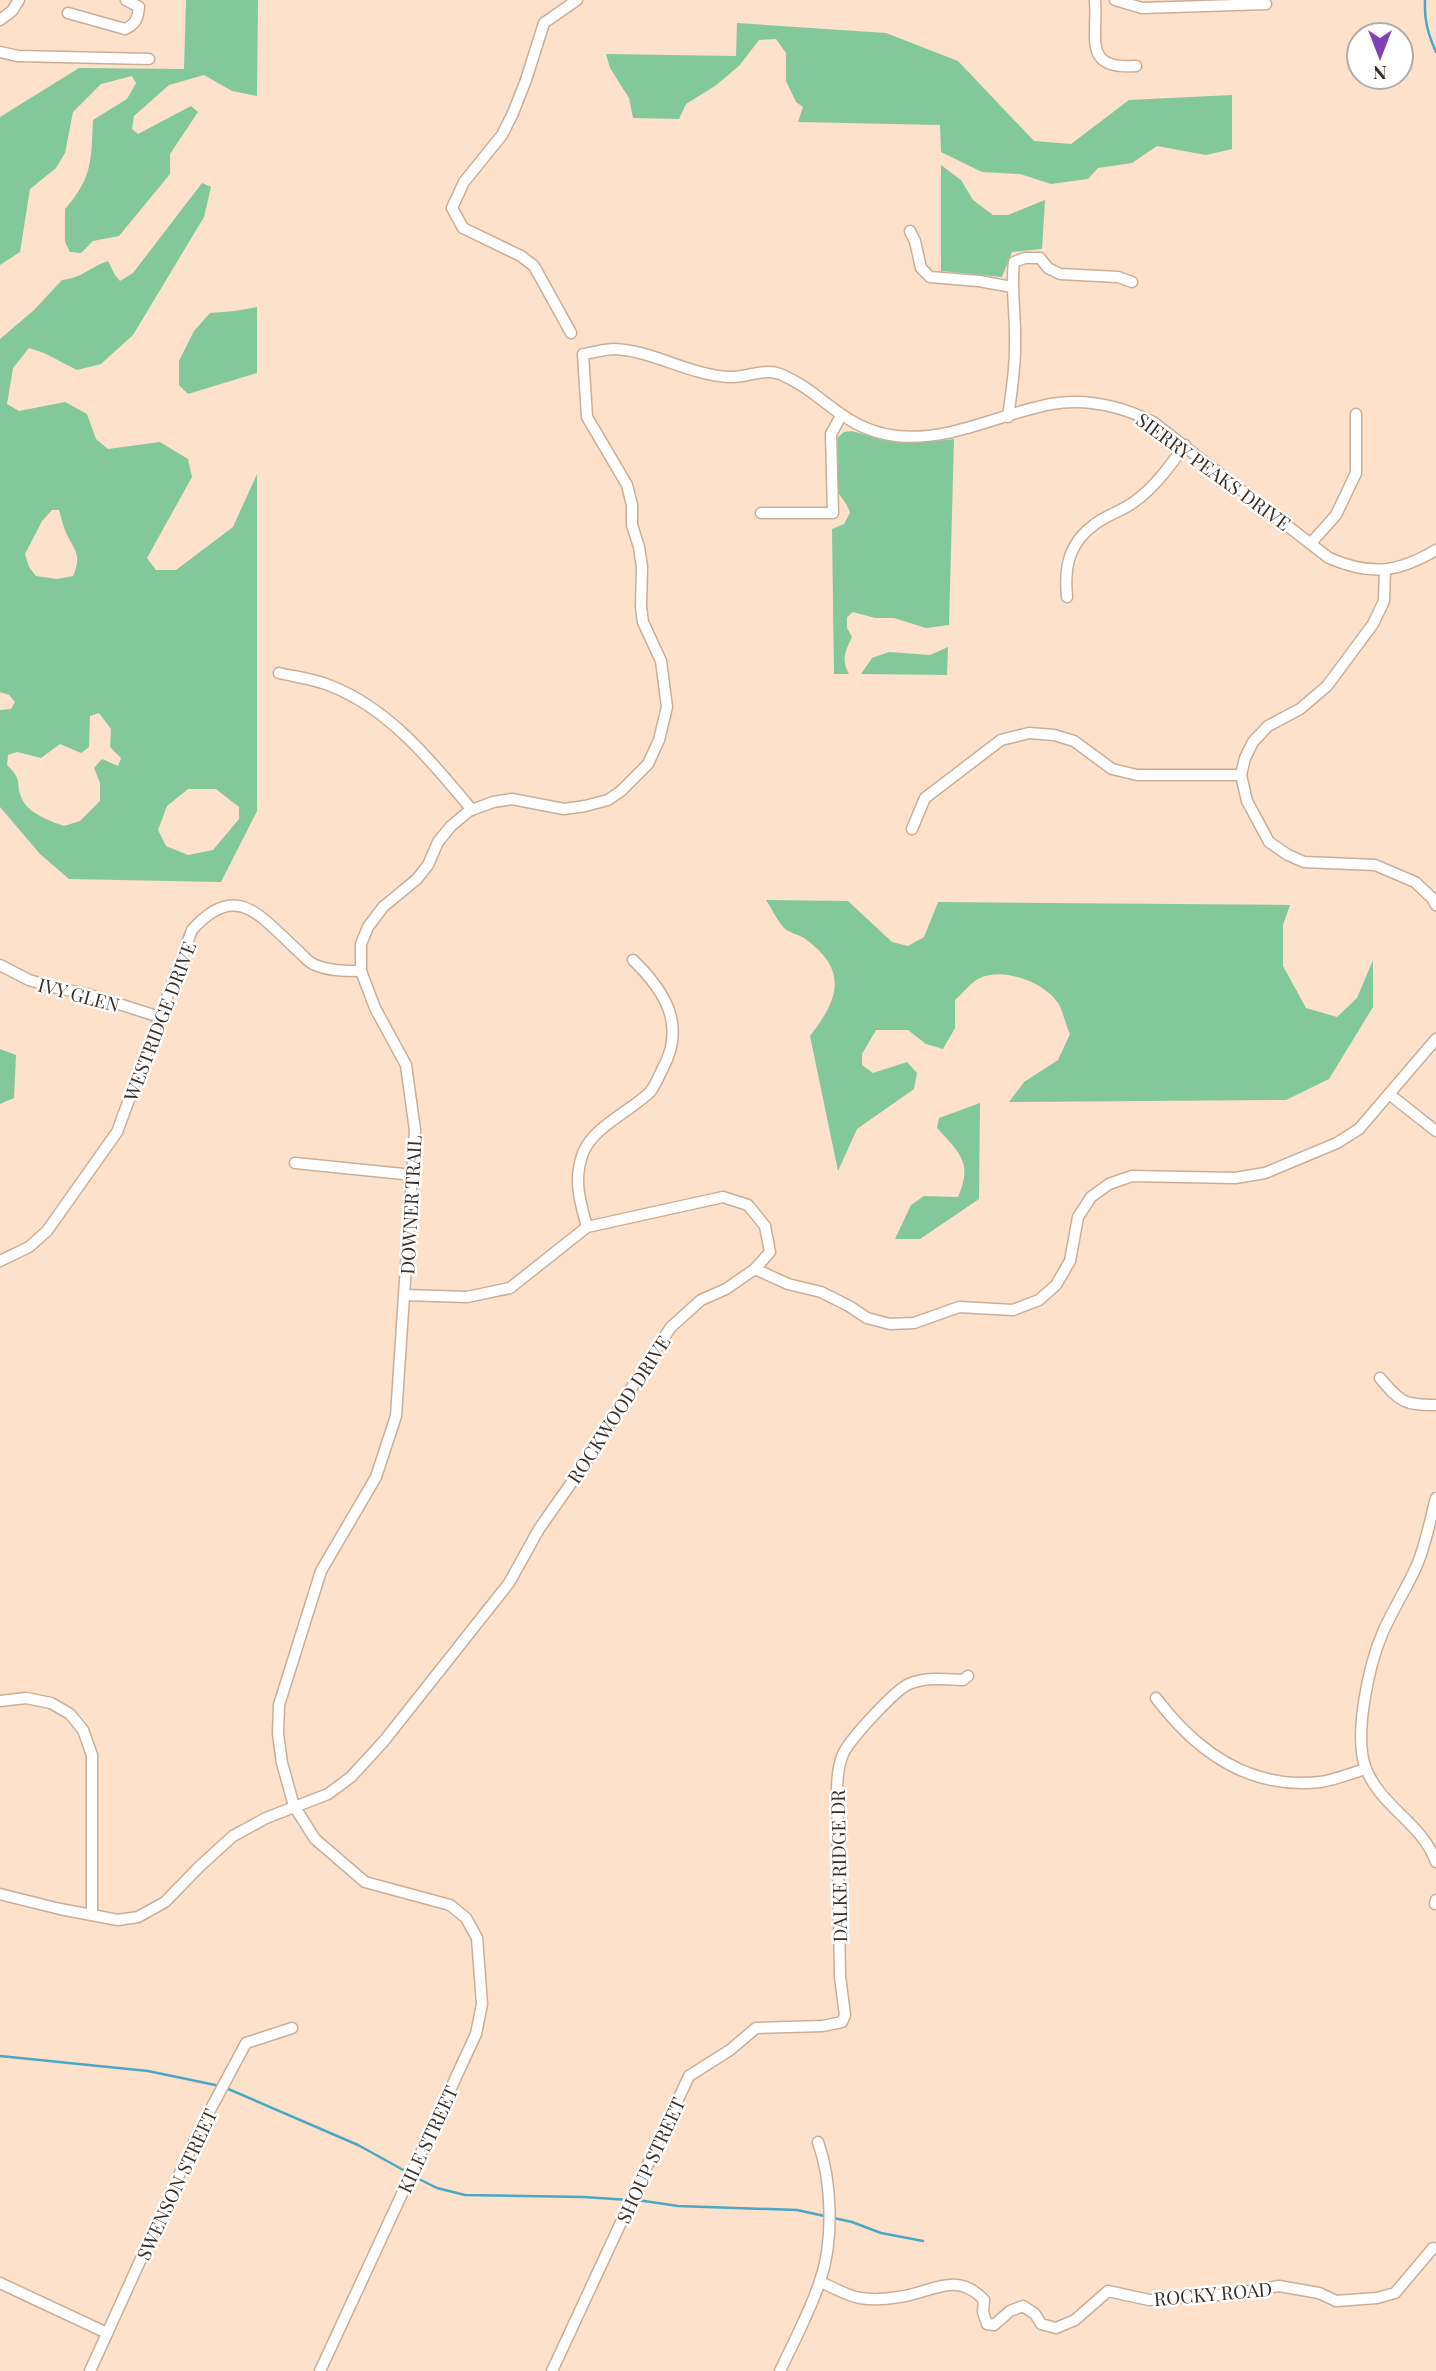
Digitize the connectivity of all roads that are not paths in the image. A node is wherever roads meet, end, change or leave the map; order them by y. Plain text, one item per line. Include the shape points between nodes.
1 (19, 0) edge
2 (126, 0) edge
3 (577, 0) edge
4 (1095, 0) edge
5 (1115, 0) edge
6 (1266, 4) dead end
7 (68, 13) dead end
8 (0, 20) edge
9 (0, 52) edge
10 (149, 59) dead end
11 (1136, 66) dead end
12 (910, 231) dead end
13 (1132, 282) dead end
14 (1012, 287) junction
15 (571, 332) dead end
16 (583, 354) joint
17 (1356, 414) dead end
18 (841, 416) junction
19 (1008, 417) junction
20 (1185, 445) junction
21 (761, 513) dead end
22 (1311, 542) junction
23 (1436, 550) edge
24 (1385, 570) junction
25 (1066, 597) dead end
26 (279, 673) dead end
27 (1241, 775) junction
28 (472, 810) junction
29 (912, 830) dead end
30 (1436, 905) edge
31 (633, 960) dead end
32 (0, 965) edge
33 (361, 971) junction
34 (160, 1017) junction
35 (1436, 1039) edge
36 (1389, 1094) junction
37 (1436, 1131) edge
38 (295, 1163) dead end
39 (413, 1175) junction
40 (587, 1227) junction
41 (0, 1261) edge
42 (755, 1269) junction
43 (404, 1295) junction
44 (1380, 1378) dead end
45 (1436, 1405) edge
46 (1436, 1498) edge
47 (968, 1676) dead end
48 (1156, 1698) dead end
49 (0, 1700) edge
50 (1366, 1769) junction
51 (294, 1806) junction
52 (1434, 1850) edge
53 (1436, 1862) edge
54 (0, 1894) edge
55 (450, 1905) joint
56 (92, 1914) junction
57 (813, 2025) joint
58 (292, 2028) dead end
59 (818, 2142) dead end
60 (1433, 2248) dead end
61 (0, 2283) edge
62 (820, 2283) junction
63 (107, 2333) junction
64 (90, 2371) edge
65 (320, 2371) edge
66 (552, 2371) edge
67 (780, 2371) edge

1 - 8 street
2 - 7 street via 139,7 138,18 125,29
3 - 15 street via 544,23 513,113 502,135 464,182 452,208 463,228 534,266
4 - 11 street via 1101,59 1120,67
5 - 6 street via 1142,8
9 - 10 street
12 - 14 street via 921,268 930,277
13 - 14 street via 1060,274 1040,258 1025,258 1014,262
14 - 19 street via 1016,336
16 - 18 street, SIERRY PEAKS DRIVE via 615,349 728,377 777,373
16 - 28 street, DOWNER TRAIL via 587,417 618,468 632,505 642,567 643,622 665,681 667,707 659,740 632,783 608,800 564,809 512,799
17 - 22 street via 1356,473 1336,515
18 - 19 street, SIERRY PEAKS DRIVE via 896,436 946,434
18 - 21 street via 831,434 833,513
19 - 20 street, SIERRY PEAKS DRIVE via 1051,404 1106,404 1132,411
20 - 22 street, SIERRY PEAKS DRIVE
20 - 25 street via 1162,477 1133,503 1095,524 1079,541 1066,564
22 - 24 street, SIERRY PEAKS DRIVE via 1329,558 1350,567
23 - 24 street, SIERRY PEAKS DRIVE via 1413,563
24 - 27 street via 1384,601 1373,624 1327,686 1300,709 1268,726 1253,742
26 - 28 street via 330,685 365,704 428,758
27 - 29 street via 1137,775 1112,769 1074,741 1029,733 1001,740 925,798
27 - 30 street via 1247,802 1269,842 1288,855 1304,862 1375,865 1415,882
28 - 33 street, DOWNER TRAIL via 451,826 417,879 368,927 361,944
31 - 40 street via 654,980 671,1009 672,1051 651,1091 603,1128 583,1152 577,1190
32 - 34 street, IVY GLEN via 29,980
33 - 34 street, WESTRIDGE DRIVE via 335,971 312,963 252,909 220,907 192,930
33 - 39 street, DOWNER TRAIL via 374,1008 406,1065 415,1130
34 - 41 street, WESTRIDGE DRIVE via 117,1132 47,1231 29,1247
35 - 36 street
36 - 37 street
36 - 42 street via 1359,1129 1265,1173 1236,1178 1132,1176 1109,1184 1091,1197 1078,1217 1070,1261 1056,1285 1039,1300 1013,1310 959,1307 914,1323 890,1324 867,1318 821,1292
38 - 39 street
39 - 43 street, DOWNER TRAIL
40 - 42 street via 723,1197 748,1205 765,1226 770,1252
40 - 43 street via 510,1288 467,1297
42 - 51 street, ROCKWOOD DRIVE via 701,1300 671,1327 539,1529 509,1583 351,1777 328,1794
43 - 51 street, DOWNER TRAIL via 396,1416 376,1477 321,1571 279,1705 282,1763
44 - 45 street via 1397,1399
46 - 50 street via 1418,1563 1382,1634 1371,1674 1360,1727
47 - 57 street, DALKE RIDGE DR via 907,1685 844,1751 837,1791 840,1977 845,2015 842,2022
48 - 50 street via 1175,1724 1202,1747 1257,1776 1289,1783 1322,1782
49 - 56 street via 51,1703 70,1713 83,1730 92,1755
50 - 52 street via 1383,1798
51 - 55 street, DOWNER TRAIL via 321,1846 365,1882
51 - 56 street, ROCKWOOD DRIVE via 233,1836 165,1902 138,1917 118,1920
52 - 53 street
54 - 56 street, ROCKWOOD DRIVE
55 - 65 street, KILE STREET via 466,1917 477,1938 482,2004 476,2034
57 - 66 street, SHOUP STREET via 757,2028 689,2076
58 - 63 street, SWENSON STREET via 246,2043
59 - 62 street via 826,2165 828,2200 827,2256
60 - 62 street, ROCKY ROAD via 1395,2293 1377,2298 1336,2301 1279,2286 1149,2300 1108,2291 1075,2320 1056,2329 1041,2324 1023,2306 994,2325 988,2324 984,2300 961,2286 943,2284 899,2297 859,2298
61 - 63 street
62 - 67 street
63 - 64 street, SWENSON STREET

